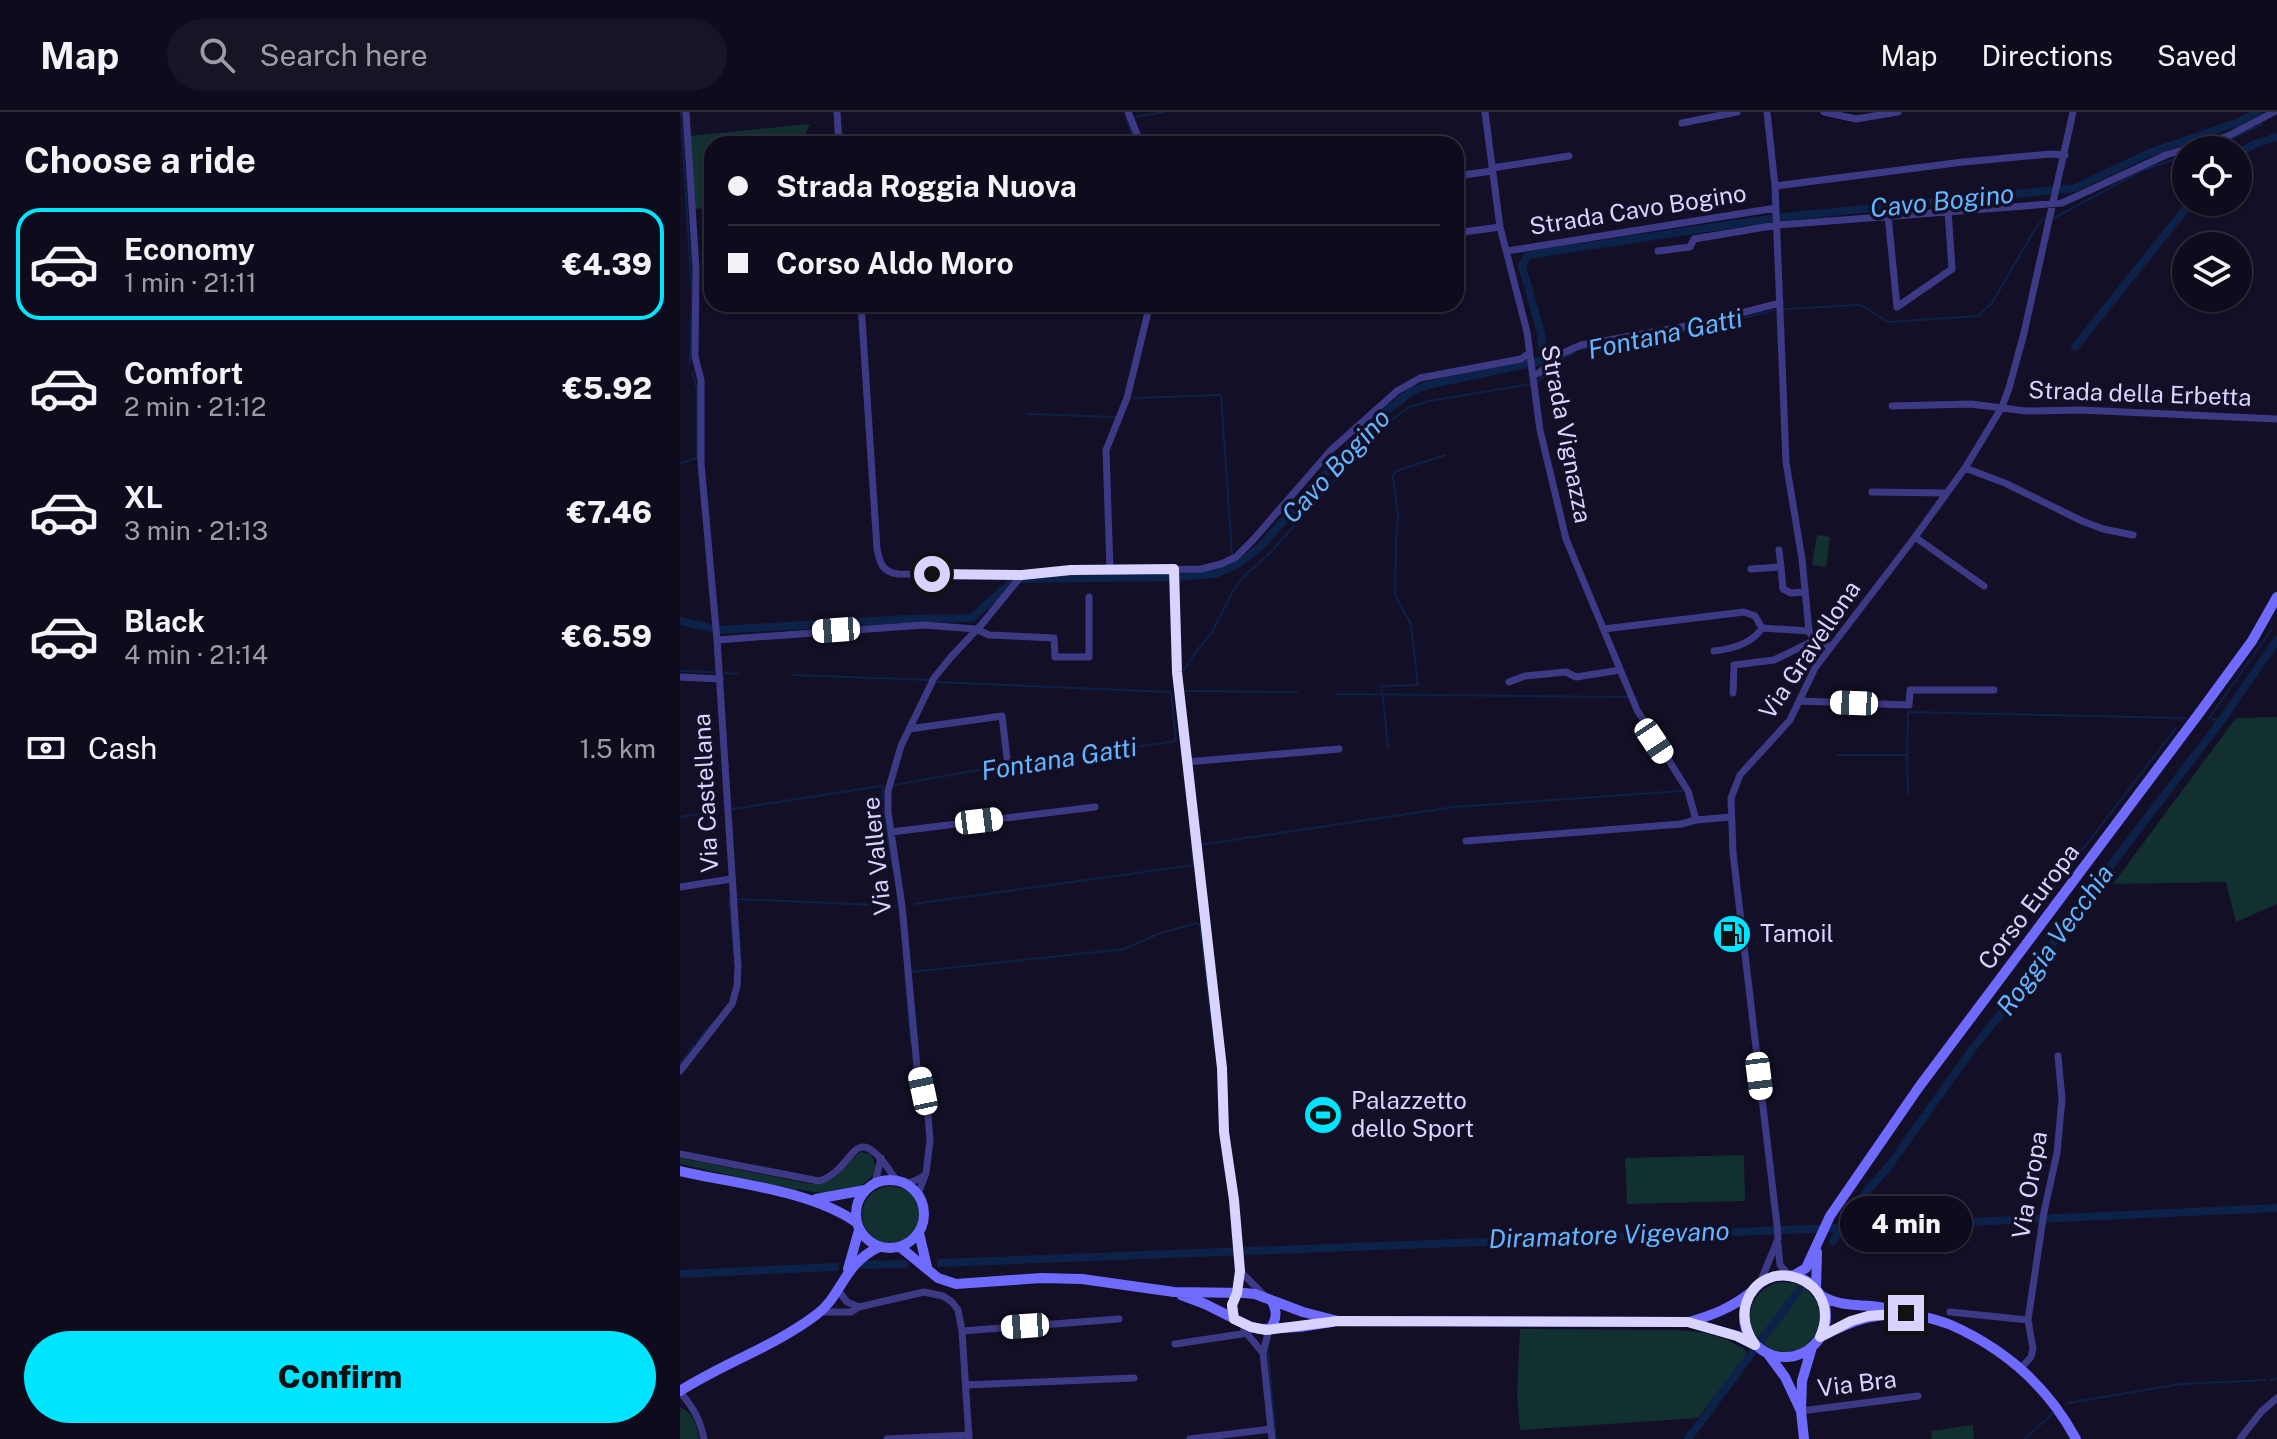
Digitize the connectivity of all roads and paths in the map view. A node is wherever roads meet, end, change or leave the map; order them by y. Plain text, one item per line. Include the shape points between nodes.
1 (686, 112) edge
2 (837, 112) edge
3 (1128, 112) edge
4 (1485, 112) edge
5 (1737, 112) edge
6 (1767, 112) edge
7 (1774, 112) edge
8 (1824, 112) edge
9 (1898, 112) edge
10 (2073, 112) edge
11 (2274, 112) edge
12 (1768, 121) junction
13 (1682, 123) dead end
14 (838, 136) edge
15 (1138, 136) edge
16 (2065, 155) junction
17 (1569, 156) dead end
18 (1492, 170) junction
19 (1464, 175) edge
20 (1775, 186) junction
21 (2055, 201) junction
22 (1776, 208) junction
23 (1948, 210) junction
24 (1888, 215) junction
25 (1777, 224) junction
26 (1500, 227) junction
27 (1464, 232) edge
28 (1507, 251) junction
29 (1658, 251) dead end
30 (1780, 303) junction
31 (862, 312) edge
32 (1148, 312) edge
33 (1532, 370) junction
34 (1892, 406) dead end
35 (2002, 407) junction
36 (2277, 419) edge
37 (1965, 468) junction
38 (1872, 492) dead end
39 (1947, 493) junction
40 (2133, 535) dead end
41 (1915, 537) junction
42 (1779, 550) dead end
43 (1781, 567) junction
44 (1110, 569) junction
45 (1174, 569) junction
46 (1751, 569) dead end
47 (1021, 575) junction
48 (1984, 586) dead end
49 (1805, 592) junction
50 (1089, 597) dead end
51 (2277, 597) edge
52 (1762, 628) junction
53 (976, 629) junction
54 (1604, 629) junction
55 (1809, 631) junction
56 (717, 638) junction
57 (1817, 639) junction
58 (1830, 647) junction
59 (1714, 651) dead end
60 (1620, 670) junction
61 (680, 677) edge
62 (720, 679) junction
63 (1509, 682) dead end
64 (1994, 690) dead end
65 (1733, 693) dead end
66 (1799, 701) junction
67 (909, 729) junction
68 (1339, 749) dead end
69 (1007, 758) dead end
70 (1186, 762) junction
71 (1095, 807) dead end
72 (1731, 817) junction
73 (1696, 820) junction
74 (891, 832) junction
75 (1466, 841) dead end
76 (731, 879) junction
77 (680, 887) edge
78 (2058, 1056) dead end
79 (680, 1071) edge
80 (680, 1154) edge
81 (881, 1156) junction
82 (680, 1171) edge
83 (926, 1173) junction
84 (901, 1182) junction
85 (875, 1183) junction
86 (865, 1190) junction
87 (918, 1194) junction
88 (814, 1199) junction
89 (858, 1226) junction
90 (919, 1233) junction
91 (1778, 1238) junction
92 (1818, 1242) junction
93 (879, 1247) junction
94 (900, 1247) junction
95 (927, 1267) junction
96 (847, 1271) junction
97 (1240, 1271) junction
98 (1792, 1276) junction
99 (1756, 1287) junction
100 (837, 1288) junction
101 (1174, 1292) junction
102 (1237, 1293) junction
103 (1818, 1293) junction
104 (1271, 1300) junction
105 (859, 1307) junction
106 (820, 1312) junction
107 (1950, 1312) dead end
108 (1906, 1313) junction
109 (1119, 1319) dead end
110 (1234, 1319) junction
111 (2028, 1320) junction
112 (1338, 1321) junction
113 (1688, 1322) junction
114 (1269, 1330) junction
115 (962, 1331) junction
116 (1248, 1333) junction
117 (1820, 1337) junction
118 (1175, 1344) dead end
119 (1812, 1347) junction
120 (1760, 1348) junction
121 (1263, 1353) junction
122 (2020, 1369) junction
123 (1134, 1378) dead end
124 (966, 1385) junction
125 (680, 1392) edge
126 (1918, 1396) dead end
127 (2277, 1398) edge
128 (1801, 1411) junction
129 (1271, 1429) junction
130 (969, 1437) edge
131 (908, 1438) edge
132 (704, 1439) edge
133 (887, 1439) edge
134 (1190, 1439) edge
135 (1272, 1439) edge
136 (1804, 1439) edge
137 (2076, 1439) edge
138 (2240, 1439) edge

1 - 56 street, Via Castellana via 701,463
2 - 14 street
3 - 15 street
4 - 18 street, Strada Vignazza
5 - 13 street
6 - 12 street
7 - 12 street
8 - 9 street via 1856,119
10 - 16 street, Via Gravellona
11 - 21 street, Strada Cavo Bogino via 2228,136 2166,155 2062,203
12 - 20 street
16 - 20 street
16 - 21 street, Via Gravellona
17 - 18 street
18 - 19 street
18 - 26 street, Strada Vignazza
20 - 22 street
21 - 23 street, Strada Cavo Bogino
21 - 35 street, Via Gravellona
22 - 25 street
22 - 28 street, Strada Cavo Bogino
23 - 24 street, Strada Cavo Bogino
23 - 24 street via 1952,269 1897,307
24 - 25 street, Strada Cavo Bogino
25 - 29 street, Strada Cavo Bogino
25 - 30 street
26 - 27 street
26 - 28 street, Strada Vignazza
28 - 33 street, Strada Vignazza
30 - 33 street via 1581,345 1539,373
30 - 49 street via 1786,462
31 - 47 street via 882,567 898,574
32 - 44 street via 1127,398 1106,450
33 - 45 street via 1521,359 1420,378 1397,391 1332,449 1236,557 1201,569
33 - 54 street, Strada Vignazza via 1546,460 1566,539
34 - 35 street, Strada della Erbetta
35 - 36 street, Strada della Erbetta
35 - 37 street, Via Gravellona
37 - 39 street, Via Gravellona
37 - 40 street via 2082,521
38 - 39 street
39 - 41 street, Via Gravellona
41 - 48 street
41 - 58 street, Via Gravellona
42 - 43 street
43 - 46 street
43 - 49 street via 1783,589
44 - 45 street
44 - 47 street
45 - 70 street
47 - 53 street, Via Vallere
49 - 55 street
50 - 53 street via 1089,657 1055,657 1054,638 989,635
51 - 92 main road, Corso Europa via 2244,653 1928,1074 1830,1216
52 - 54 street via 1755,616 1744,612
52 - 55 street
52 - 59 street via 1746,643
53 - 56 street via 924,625
53 - 67 street, Via Vallere via 934,678
54 - 60 street, Strada Vignazza
55 - 57 street
56 - 62 street, Via Castellana
57 - 58 street
57 - 65 street via 1774,660 1734,665
58 - 66 street, Via Gravellona
60 - 63 street via 1576,677 1566,672 1525,676
60 - 73 street, Strada Vignazza via 1643,720 1688,791
61 - 62 street
62 - 76 street, Via Castellana
64 - 66 street via 1910,690 1909,705
66 - 72 street, Via Gravellona via 1790,720 1740,775
67 - 69 street via 1002,716
67 - 74 street, Via Vallere via 888,791
68 - 70 street
70 - 97 street
71 - 74 street
72 - 73 street
72 - 91 street, Via Gravellona
73 - 75 street
74 - 83 street, Via Vallere via 917,1067 928,1115
76 - 77 street
76 - 79 street, Via Castellana via 737,986 732,1004
78 - 111 street, Via Oropa via 2061,1122
80 - 81 street via 819,1181 861,1148
81 - 84 street
81 - 85 street
82 - 88 main road
83 - 84 street
83 - 87 street, Via Vallere
84 - 85 main road
84 - 87 main road
85 - 86 main road
86 - 88 main road
86 - 89 main road via 857,1205
87 - 90 main road via 924,1213
88 - 89 main road
89 - 93 main road
89 - 96 main road
90 - 94 main road
90 - 95 main road
91 - 98 street via 1780,1265
91 - 99 street, Via Gravellona
92 - 98 main road via 1806,1268
92 - 103 main road
93 - 94 main road
93 - 96 main road
94 - 95 main road
95 - 101 main road via 956,1284 1082,1279
96 - 100 main road
97 - 102 street
97 - 104 street
98 - 99 main road via 1773,1277
98 - 103 main road
99 - 113 main road via 1737,1304
99 - 120 main road via 1744,1317 1749,1336
100 - 105 street via 847,1302
100 - 106 main road
101 - 102 main road
101 - 110 main road
102 - 104 main road
102 - 110 main road
103 - 108 main road via 1834,1303
103 - 117 main road via 1826,1316
104 - 112 main road
104 - 114 main road via 1276,1318
105 - 106 street
105 - 115 street via 908,1294 935,1294 958,1310
106 - 125 main road
107 - 111 street
108 - 117 main road via 1868,1316
108 - 122 main road via 1959,1330
109 - 115 street
110 - 114 main road
110 - 116 street
111 - 122 street, Via Oropa via 2033,1349
112 - 113 main road
112 - 114 main road
113 - 120 main road
114 - 121 street
115 - 124 street
116 - 118 street
116 - 121 street
117 - 119 main road
119 - 120 main road via 1795,1356 1777,1356
119 - 128 main road via 1802,1381
120 - 128 main road via 1785,1377
121 - 129 street
122 - 137 main road via 2039,1385
123 - 124 street
124 - 130 street
125 - 132 street via 694,1409
126 - 128 street, Via Bra
127 - 138 street
128 - 136 main road
129 - 134 street
129 - 135 street
130 - 131 street
131 - 133 street

